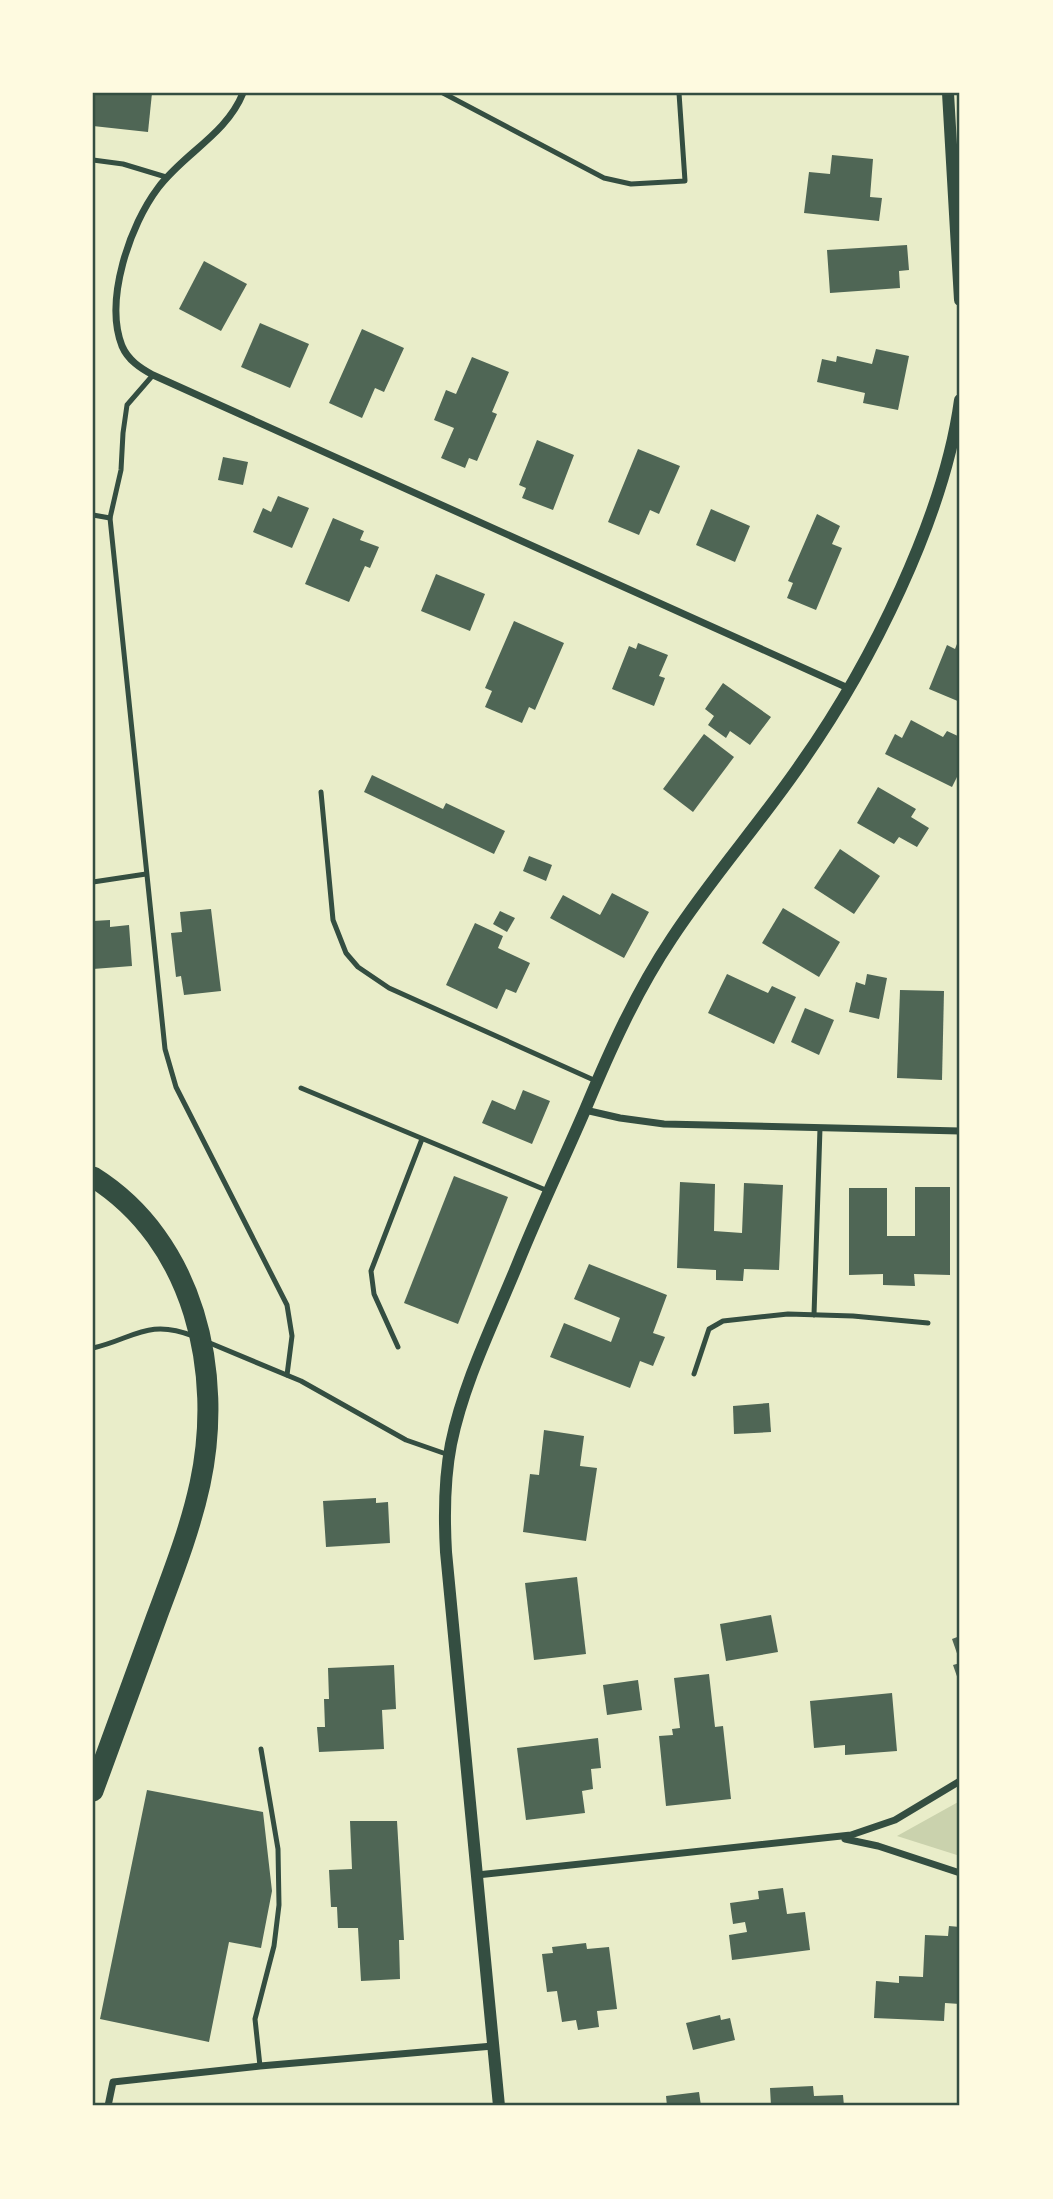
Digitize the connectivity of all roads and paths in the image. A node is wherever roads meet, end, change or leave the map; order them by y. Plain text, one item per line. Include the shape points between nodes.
1 (243, 93) edge
2 (443, 93) edge
3 (679, 93) edge
4 (948, 93) edge
5 (93, 160) edge
6 (166, 177) junction
7 (960, 300) edge
8 (153, 375) junction
9 (960, 400) edge
10 (93, 515) edge
11 (110, 518) junction
12 (848, 688) junction
13 (321, 792) dead end
14 (146, 874) junction
15 (93, 882) edge
16 (596, 1081) junction
17 (301, 1088) dead end
18 (584, 1110) junction
19 (820, 1128) junction
20 (960, 1131) edge
21 (422, 1139) junction
22 (93, 1177) edge
23 (548, 1191) junction
24 (814, 1315) junction
25 (928, 1323) dead end
26 (398, 1347) dead end
27 (93, 1348) edge
28 (694, 1374) dead end
29 (287, 1375) junction
30 (449, 1455) junction
31 (261, 1749) dead end
32 (960, 1781) edge
33 (93, 1791) edge
34 (834, 1838) junction
35 (960, 1873) edge
36 (477, 1875) junction
37 (494, 2046) junction
38 (260, 2066) junction
39 (107, 2106) edge
40 (499, 2106) edge

1 - 6 street via 223,126
2 - 3 lane via 604,178 631,184 685,181
4 - 7 street
5 - 6 lane
6 - 8 street via 133,233 117,299 122,347
8 - 11 lane via 127,405 121,470
8 - 12 street
9 - 12 street via 952,444 919,544
10 - 11 lane
11 - 14 lane
12 - 16 street via 804,760 655,964
13 - 16 lane via 333,920 346,953 358,967 390,988
14 - 15 lane
14 - 29 lane via 168,1063 176,1087 284,1295 292,1326
16 - 18 street
17 - 21 lane
18 - 19 street via 664,1124
18 - 23 street
19 - 20 street
19 - 24 lane
21 - 23 lane
21 - 26 lane via 370,1271 374,1294
22 - 33 highway via 146,1224 180,1275 200,1332 206,1423 200,1484 185,1538
23 - 30 street via 476,1365
24 - 25 lane
24 - 28 lane via 715,1324 706,1336
27 - 29 lane via 142,1330 164,1328
29 - 30 lane via 405,1440
30 - 36 street via 444,1503 446,1552
31 - 38 lane via 278,1849 279,1905 274,1946 255,2019
32 - 34 street via 888,1823
34 - 35 street via 863,1842
34 - 36 street
36 - 37 street
37 - 38 street
37 - 40 street
38 - 39 street via 113,2082

